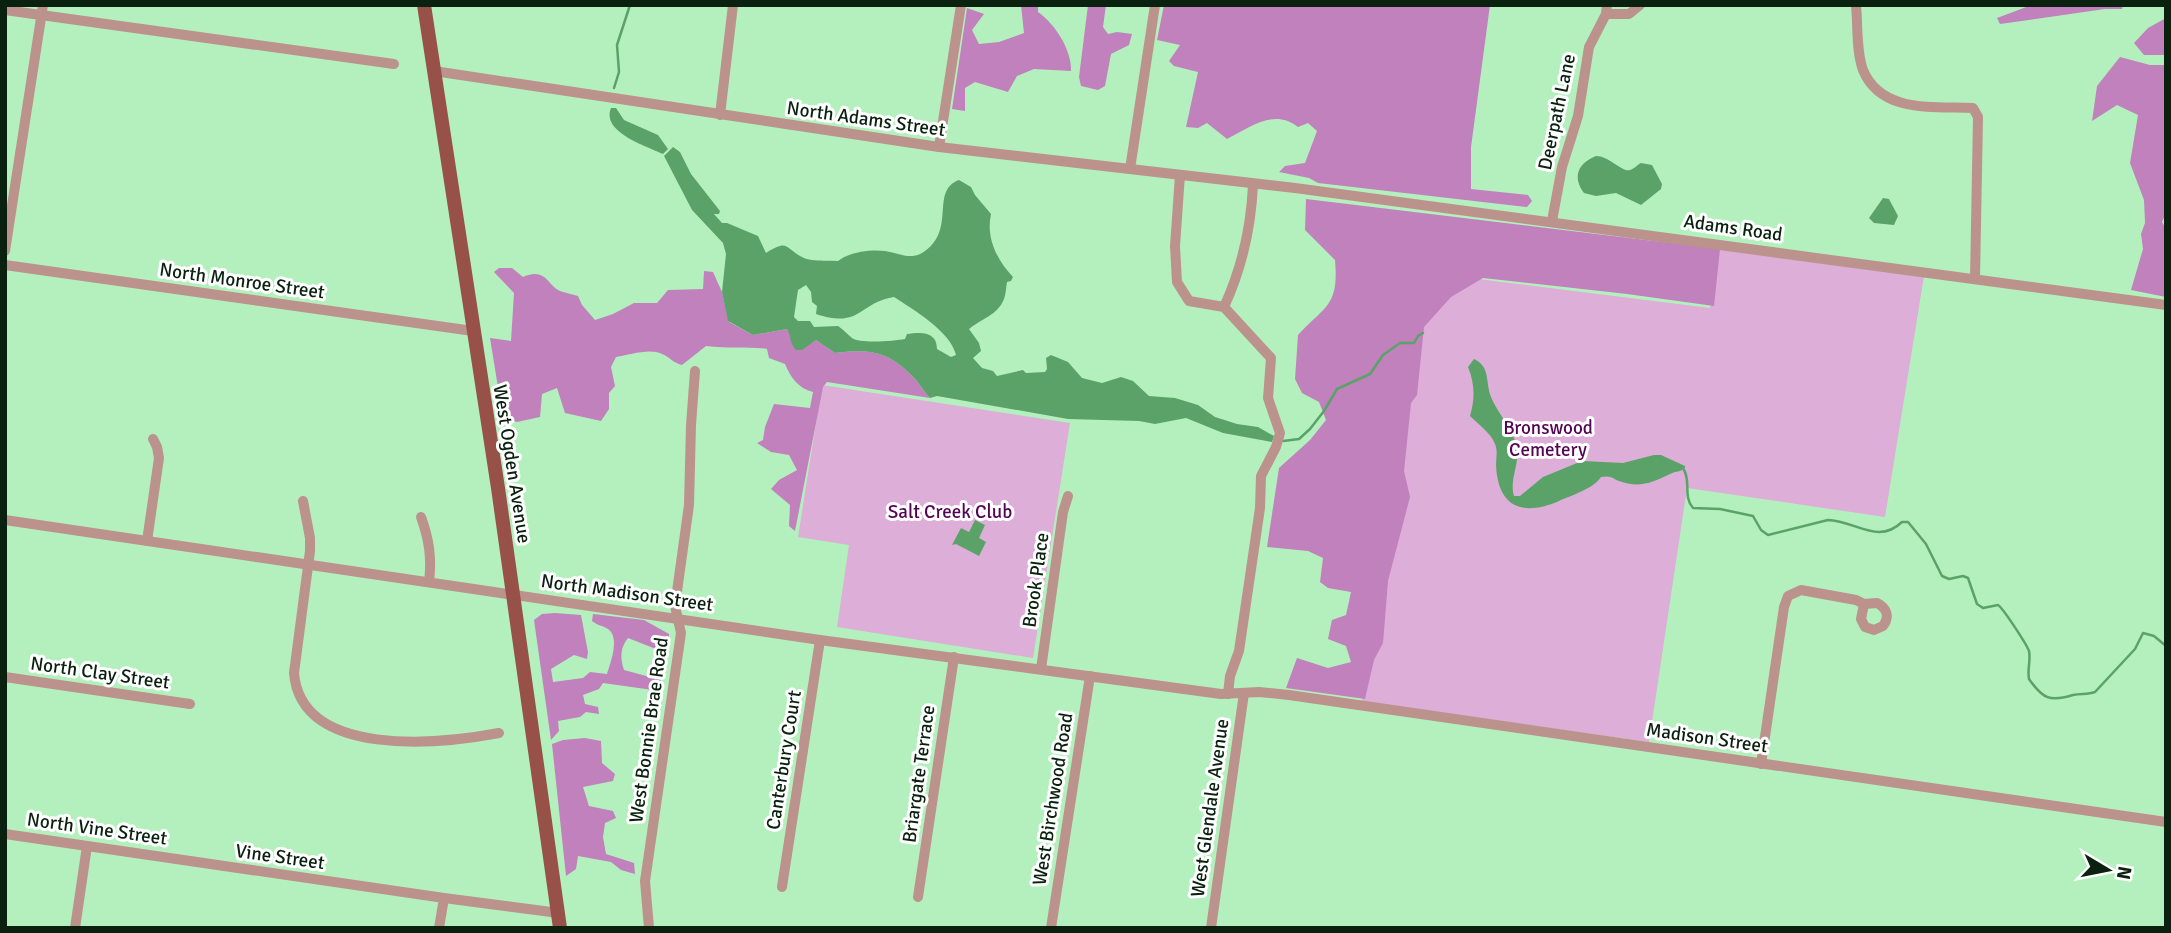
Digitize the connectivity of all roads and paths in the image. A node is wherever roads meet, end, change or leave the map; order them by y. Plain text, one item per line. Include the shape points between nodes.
1 (425, 5) edge
2 (733, 5) edge
3 (961, 5) edge
4 (1154, 5) edge
5 (1640, 5) edge
6 (1856, 5) edge
7 (1607, 9) edge
8 (5, 10) edge
9 (42, 10) edge
10 (394, 64) dead end
11 (434, 71) junction
12 (720, 115) junction
13 (939, 147) junction
14 (1130, 169) junction
15 (1180, 175) junction
16 (1253, 184) junction
17 (1295, 188) joint
18 (1552, 222) junction
19 (5, 251) edge
20 (5, 265) edge
21 (1975, 279) junction
22 (2166, 305) edge
23 (1224, 307) junction
24 (473, 331) junction
25 (695, 371) dead end
26 (153, 439) dead end
27 (1068, 496) dead end
28 (303, 501) dead end
29 (421, 517) dead end
30 (5, 520) edge
31 (146, 541) junction
32 (309, 564) junction
33 (429, 582) junction
34 (512, 595) junction
35 (1864, 604) dead end
36 (677, 617) junction
37 (820, 639) junction
38 (954, 657) junction
39 (1041, 669) junction
40 (1090, 676) junction
41 (5, 677) edge
42 (1227, 694) junction
43 (1244, 694) junction
44 (190, 704) dead end
45 (499, 733) dead end
46 (1761, 764) junction
47 (2166, 822) edge
48 (5, 834) edge
49 (87, 846) junction
50 (183, 860) joint
51 (782, 887) dead end
52 (918, 897) dead end
53 (444, 898) junction
54 (560, 921) edge
55 (75, 928) edge
56 (439, 928) edge
57 (649, 928) edge
58 (1051, 928) edge
59 (1211, 928) edge

1 - 11 main road, West Ogden Avenue
2 - 12 street
3 - 13 street
4 - 14 street
5 - 7 street, Deerpath Lane via 1629,14
6 - 21 street via 1863,70 1877,90 1896,102 1973,108 1978,117
7 - 18 street, Deerpath Lane via 1589,47 1578,116
8 - 9 street
9 - 10 street
9 - 19 street
11 - 12 street, North Adams Street
11 - 24 main road, West Ogden Avenue
12 - 13 street, North Adams Street
13 - 14 street, North Adams Street
14 - 15 street, North Adams Street
15 - 16 street, North Adams Street
15 - 23 street via 1177,282 1189,301
16 - 17 street, North Adams Street
16 - 23 street via 1250,227 1237,280
17 - 18 street, Adams Road
18 - 21 street, Adams Road
20 - 24 street, North Monroe Street
21 - 22 street, Adams Road
23 - 42 street via 1271,358 1268,398 1280,433 1261,476 1239,651
24 - 34 main road, West Ogden Avenue
25 - 36 street, West Bonnie Brae Road via 689,505
26 - 31 street via 159,458
27 - 39 street, Brook Place
28 - 32 street
29 - 33 street via 431,555
30 - 31 street, North Madison Street
31 - 32 street, North Madison Street
32 - 33 street, North Madison Street
32 - 45 street via 294,673 300,697 314,717 337,730 390,740 440,742
33 - 34 street, North Madison Street
34 - 36 street, North Madison Street
34 - 54 main road, West Ogden Avenue
35 - 46 street via 1801,590 1788,596
36 - 37 street, North Madison Street
36 - 57 street, West Bonnie Brae Road via 681,634 645,881
37 - 38 street, North Madison Street
37 - 51 street, Canterbury Court
38 - 39 street, North Madison Street
38 - 52 street, Briargate Terrace
39 - 40 street, North Madison Street
40 - 42 street, North Madison Street
40 - 58 street, West Birchwood Road
41 - 44 street, North Clay Street
42 - 43 street, North Madison Street
43 - 46 street, Madison Street via 1289,695
43 - 59 street, West Glendale Avenue
46 - 47 street, Madison Street
48 - 49 street, North Vine Street
49 - 50 street, North Vine Street
49 - 55 street
50 - 53 street, Vine Street
53 - 54 street
53 - 56 street

